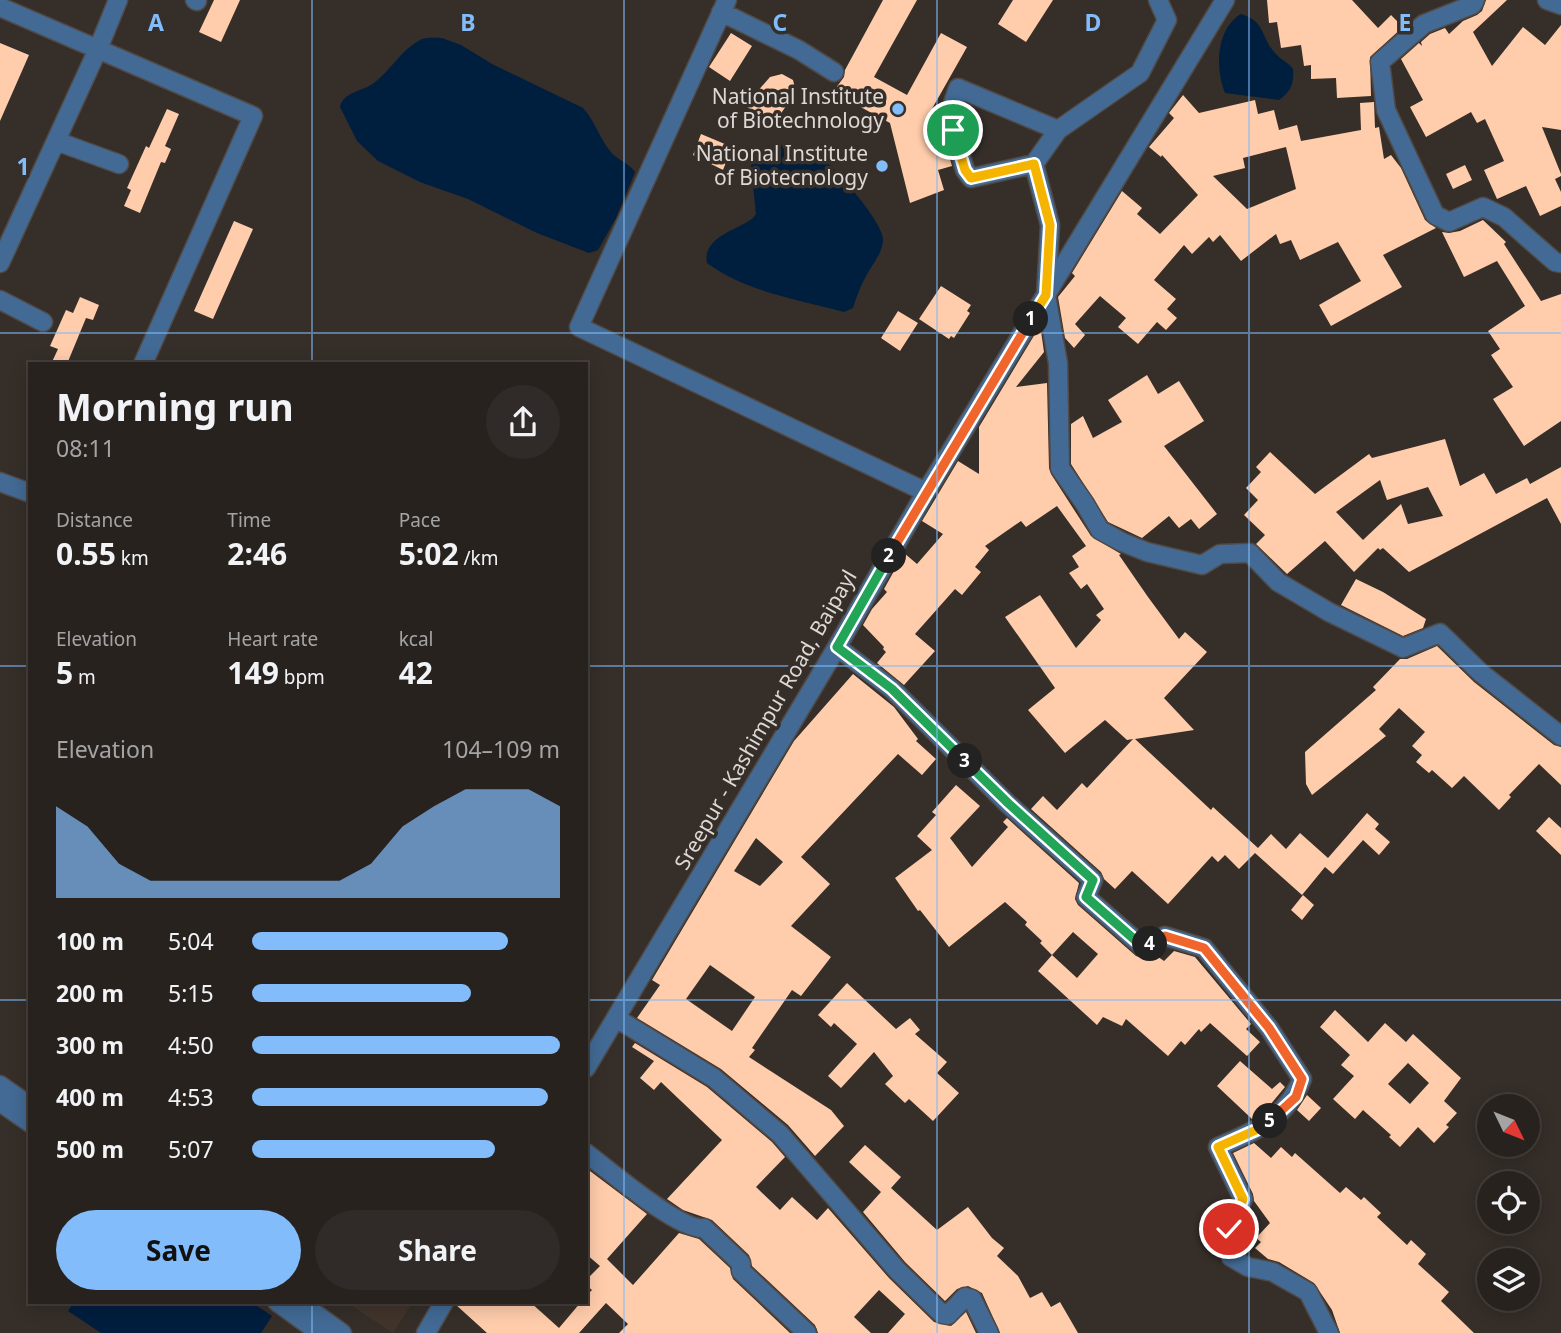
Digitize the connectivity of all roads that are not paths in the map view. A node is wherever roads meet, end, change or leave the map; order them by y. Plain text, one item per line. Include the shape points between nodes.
1 (118, 0) edge
2 (1158, 0) edge
3 (1225, 0) edge
4 (1475, 0) edge
5 (1547, 0) edge
6 (1561, 5) edge
7 (724, 6) edge
8 (0, 7) edge
9 (99, 49) junction
10 (834, 72) dead end
11 (1058, 130) junction
12 (56, 141) junction
13 (119, 164) dead end
14 (1034, 164) junction
15 (0, 263) edge
16 (1561, 264) edge
17 (1046, 295) junction
18 (0, 300) edge
19 (43, 322) dead end
20 (144, 362) edge
21 (0, 482) edge
22 (28, 492) edge
23 (926, 492) junction
24 (837, 647) junction
25 (1561, 736) edge
26 (616, 1018) junction
27 (588, 1065) edge
28 (0, 1085) edge
29 (0, 1102) edge
30 (28, 1106) edge
31 (28, 1122) edge
32 (588, 1154) edge
33 (280, 1304) edge
34 (302, 1304) edge
35 (443, 1304) edge
36 (320, 1333) edge
37 (342, 1333) edge
38 (426, 1333) edge
39 (807, 1333) edge
40 (989, 1333) edge
41 (1329, 1333) edge

1 - 9 street
2 - 11 street via 1167,20 1140,73
3 - 17 street, Sreepur - Kashimpur Road, Baipayl
4 - 16 street via 1424,24 1380,62 1387,110 1435,215 1449,222 1483,208 1504,217
5 - 6 street
7 - 10 street
7 - 23 street via 579,327
8 - 9 street
9 - 12 street
9 - 20 street via 253,116
11 - 14 street
11 - 14 street via 958,88 944,130 953,130 971,178
12 - 13 street
12 - 15 street
14 - 17 street via 1050,225
17 - 23 street, Sreepur - Kashimpur Road, Baipayl
17 - 25 street via 1058,363 1059,468 1100,530 1147,552 1202,565 1220,554 1250,553 1278,582 1403,648 1440,633 1481,673
18 - 19 street
21 - 22 street
23 - 24 street, Sreepur - Kashimpur Road, Baipayl
24 - 26 street, Sreepur - Kashimpur Road, Baipayl
24 - 41 street via 892,689 1093,880 1086,897 1143,947 1165,936 1204,948 1269,1028 1302,1079 1296,1097 1265,1126 1218,1147 1243,1199 1229,1229 1231,1257 1248,1267 1273,1272 1308,1292
26 - 27 street, Sreepur - Kashimpur Road, Baipayl
26 - 40 street via 714,1078 780,1135 897,1270 942,1314 948,1315 965,1297 972,1300
28 - 30 street
29 - 31 street
32 - 39 street via 668,1214 704,1228 741,1263 741,1271
33 - 36 street
34 - 37 street
35 - 38 street

